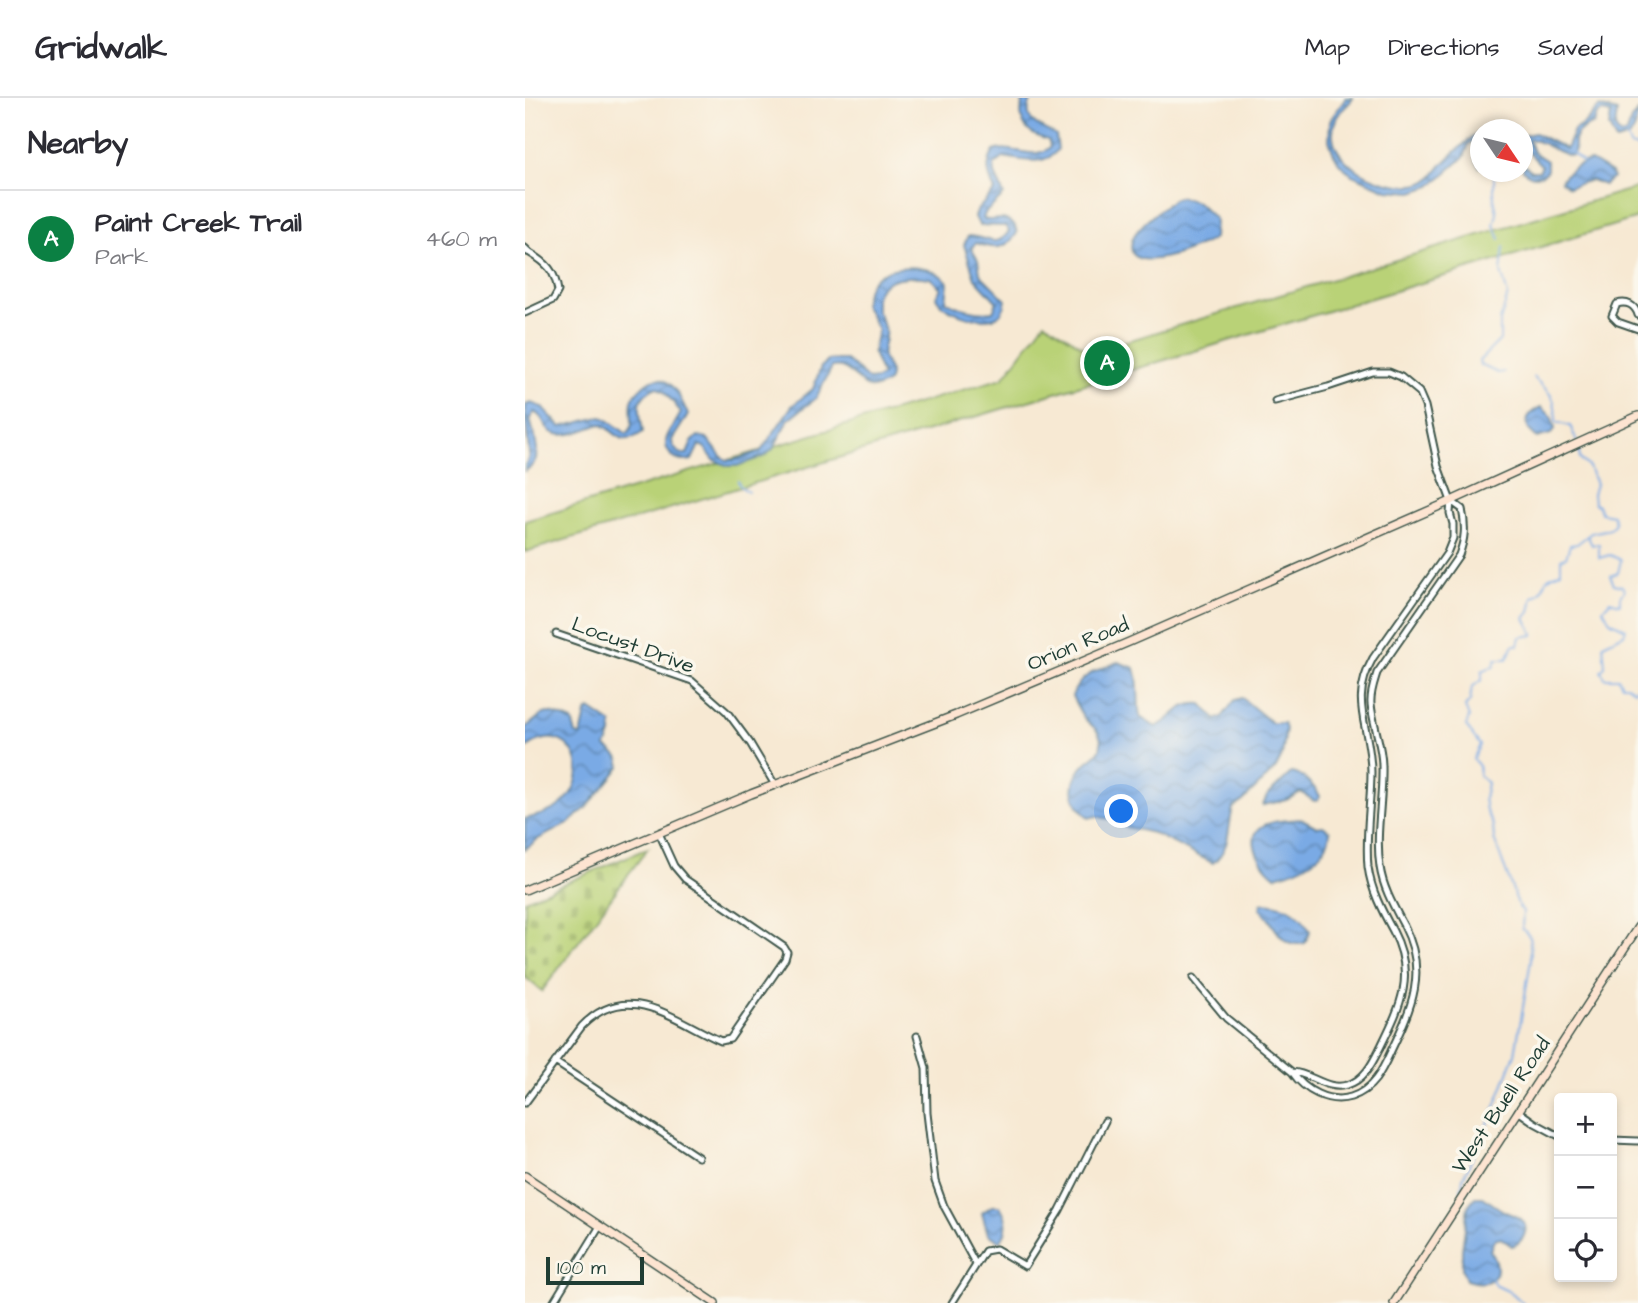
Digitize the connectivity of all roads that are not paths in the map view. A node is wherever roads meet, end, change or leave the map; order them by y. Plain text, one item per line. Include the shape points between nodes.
1 (527, 251) edge
2 (525, 313) edge
3 (1638, 315) edge
4 (1638, 329) edge
5 (1275, 401) dead end
6 (1638, 416) edge
7 (1451, 501) junction
8 (1465, 533) junction
9 (1453, 534) junction
10 (1436, 569) junction
11 (1445, 575) junction
12 (556, 634) dead end
13 (1371, 662) junction
14 (1380, 668) junction
15 (775, 785) junction
16 (1370, 791) junction
17 (1382, 792) junction
18 (659, 833) junction
19 (1384, 882) junction
20 (1373, 887) junction
21 (525, 890) edge
22 (1638, 927) edge
23 (1193, 978) dead end
24 (1394, 1020) junction
25 (1404, 1025) junction
26 (917, 1036) dead end
27 (555, 1062) junction
28 (1292, 1072) junction
29 (525, 1103) edge
30 (1518, 1111) junction
31 (1105, 1121) dead end
32 (1554, 1133) edge
33 (1617, 1140) edge
34 (1638, 1142) edge
35 (698, 1157) dead end
36 (525, 1176) edge
37 (600, 1226) junction
38 (975, 1263) junction
39 (553, 1303) edge
40 (715, 1303) edge
41 (952, 1303) edge
42 (1394, 1303) edge

1 - 2 street via 554,272 558,291 553,300
3 - 4 street via 1633,306 1623,302 1612,312 1618,322
5 - 7 street via 1373,372 1401,377 1419,392 1425,406 1437,466
6 - 7 main road, Orion Road
7 - 8 street via 1462,509
7 - 9 street
7 - 15 main road, Orion Road via 1003,695
8 - 9 street
8 - 11 street via 1459,555
9 - 10 street
10 - 11 street
10 - 13 street
11 - 14 street
12 - 15 street, Locust Drive via 692,681 727,712
13 - 14 street
13 - 16 street via 1361,694 1370,752
14 - 17 street via 1371,703 1381,749
15 - 18 main road, Orion Road
16 - 17 street
16 - 20 street via 1367,846
17 - 19 street via 1379,844
18 - 21 main road, Orion Road
18 - 27 street via 685,879 784,947 785,959 730,1039 721,1041 660,1010 625,1004 590,1017
19 - 20 street
19 - 25 street via 1416,959 1416,987
20 - 24 street via 1405,962 1401,1003
22 - 30 main road, West Buell Road
23 - 28 street via 1226,1018
24 - 25 street
24 - 28 street via 1374,1060 1356,1081 1338,1086
25 - 28 street via 1378,1077 1354,1096 1324,1096 1298,1082
26 - 38 street via 926,1068 935,1181 943,1206
27 - 29 street
27 - 35 street
30 - 32 street
30 - 42 main road, West Buell Road
31 - 38 street via 1060,1210 1025,1266 996,1249 985,1251
33 - 34 street
36 - 37 main road
37 - 39 street
37 - 40 main road
38 - 41 street

